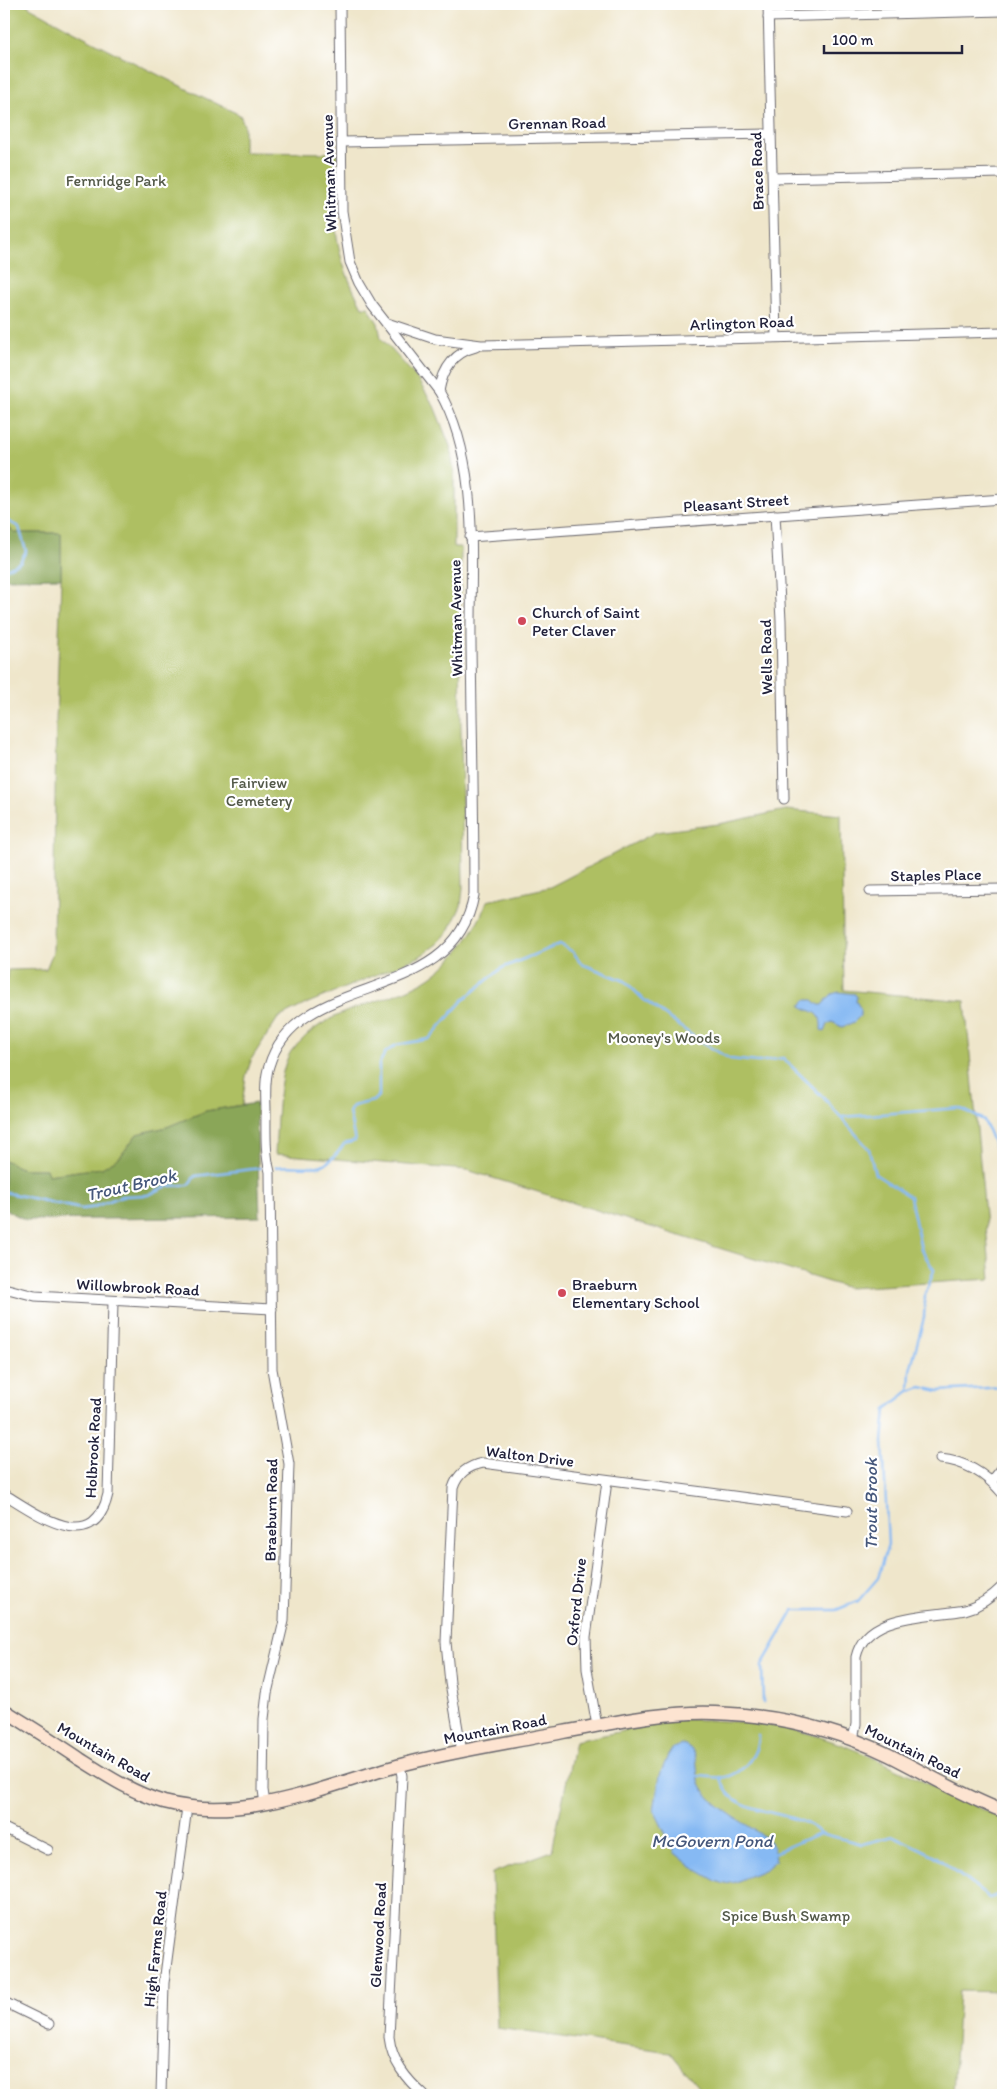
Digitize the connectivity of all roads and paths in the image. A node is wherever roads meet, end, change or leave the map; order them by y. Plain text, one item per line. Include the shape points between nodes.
1 (340, 4) edge
2 (768, 4) edge
3 (1003, 11) edge
4 (768, 17) junction
5 (771, 134) junction
6 (342, 142) junction
7 (1003, 173) edge
8 (773, 178) junction
9 (386, 323) junction
10 (1003, 332) edge
11 (776, 337) junction
12 (481, 345) junction
13 (439, 391) junction
14 (1003, 499) edge
15 (775, 515) junction
16 (470, 537) junction
17 (784, 799) dead end
18 (1003, 889) edge
19 (870, 891) dead end
20 (266, 1155) joint
21 (4, 1288) edge
22 (114, 1302) junction
23 (272, 1309) junction
24 (940, 1459) dead end
25 (1003, 1467) edge
26 (607, 1481) junction
27 (992, 1481) junction
28 (4, 1494) edge
29 (1003, 1494) edge
30 (847, 1511) dead end
31 (1003, 1586) edge
32 (4, 1710) edge
33 (597, 1726) junction
34 (853, 1740) junction
35 (462, 1752) junction
36 (400, 1765) junction
37 (265, 1804) junction
38 (187, 1807) junction
39 (1003, 1811) edge
40 (4, 1828) edge
41 (48, 1850) dead end
42 (4, 2002) edge
43 (49, 2024) dead end
44 (162, 2094) edge
45 (424, 2095) edge

1 - 6 street, Whitman Avenue
2 - 4 street, Brace Road
3 - 4 street
4 - 5 street, Brace Road
5 - 6 street, Grennan Road
5 - 8 street, Brace Road
6 - 9 street, Whitman Avenue via 342,211 350,262 359,283
7 - 8 street
8 - 11 street, Brace Road
9 - 12 street, Arlington Road via 435,339
9 - 13 street, Whitman Avenue
10 - 11 street, Arlington Road
11 - 12 street, Arlington Road
12 - 13 street, Arlington Road via 462,352 452,360 444,372
13 - 16 street, Whitman Avenue via 461,442 469,498
14 - 15 street, Pleasant Street
15 - 16 street, Pleasant Street
15 - 17 street, Wells Road via 781,620
16 - 20 street, Whitman Avenue via 474,888 469,916 454,940 429,964 317,1009 290,1030 278,1045 268,1067
18 - 19 street, Staples Place
20 - 23 street, Braeburn Road via 270,1172
21 - 22 street, Willowbrook Road via 35,1296
22 - 23 street, Willowbrook Road
22 - 28 street, Holbrook Road via 108,1494 100,1516 84,1527 64,1526
23 - 37 street, Braeburn Road via 272,1369 289,1464 284,1621 264,1719
24 - 27 street via 966,1464
25 - 27 street
26 - 30 street, Walton Drive
26 - 33 street, Oxford Drive via 586,1637
26 - 35 street, Walton Drive via 483,1464 467,1468 455,1480 446,1642
27 - 29 street
31 - 34 street via 980,1604 965,1610 903,1618 863,1639 856,1657
32 - 38 main road, Mountain Road via 130,1789
33 - 34 main road, Mountain Road via 659,1715 713,1712 784,1720
33 - 35 main road, Mountain Road
34 - 39 main road, Mountain Road
35 - 36 main road, Mountain Road
36 - 37 main road, Mountain Road
36 - 45 street, Glenwood Road via 389,2037 399,2068
37 - 38 main road, Mountain Road via 227,1808
38 - 44 street, High Farms Road via 164,1983
40 - 41 street
42 - 43 street

